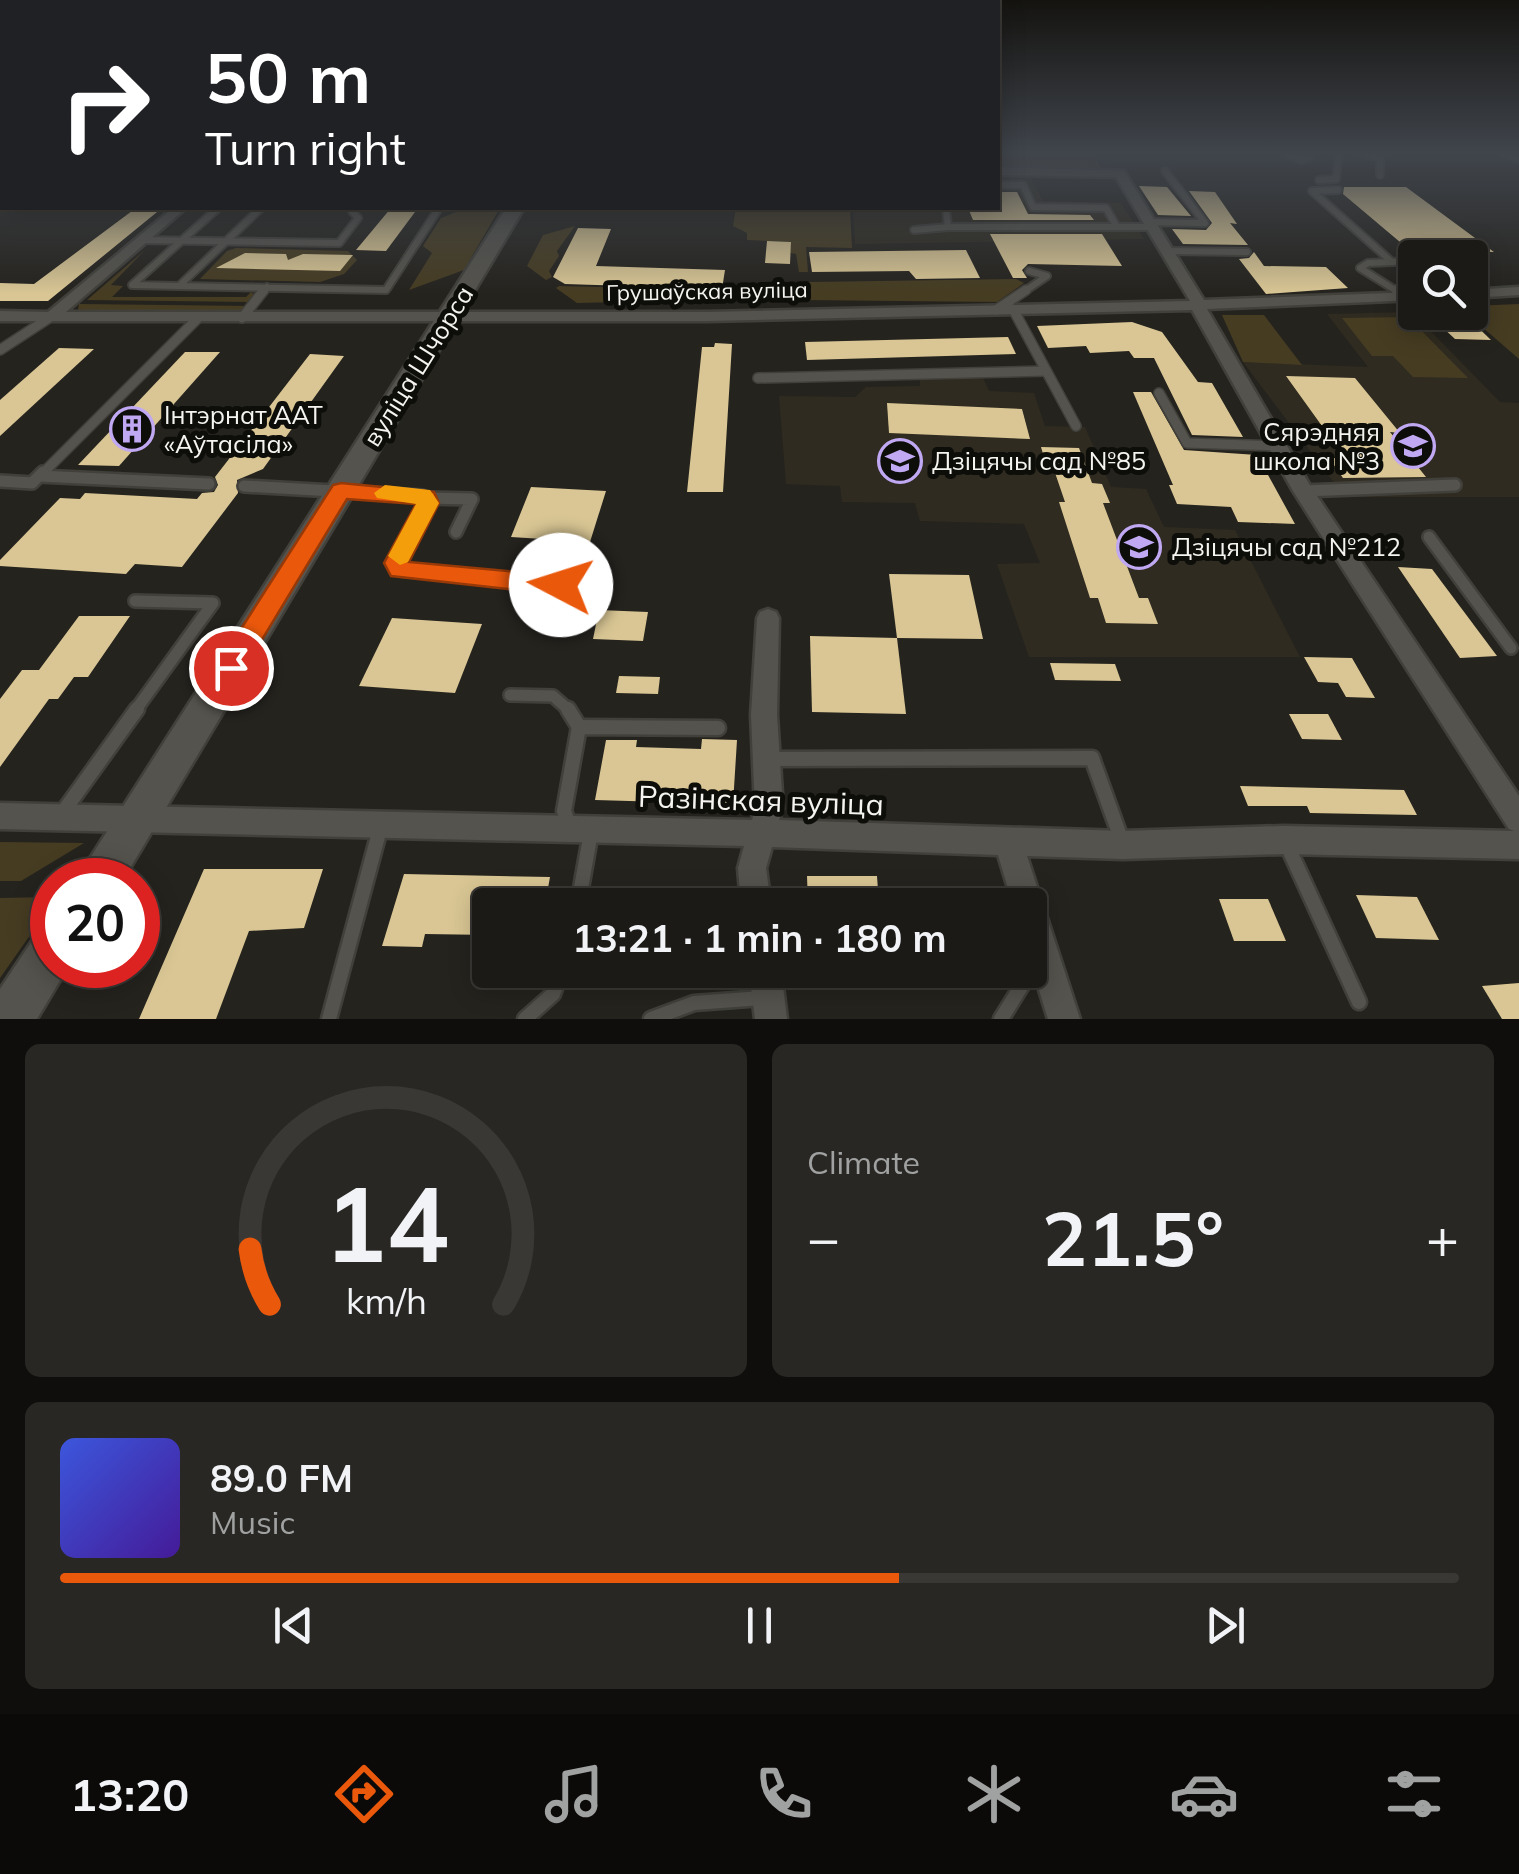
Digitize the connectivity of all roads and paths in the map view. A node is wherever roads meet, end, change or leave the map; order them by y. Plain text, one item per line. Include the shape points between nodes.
1 (1030, 200) edge
2 (1134, 200) edge
3 (1187, 200) edge
4 (1322, 200) edge
5 (178, 210) edge
6 (216, 210) edge
7 (259, 210) edge
8 (438, 210) edge
9 (515, 210) edge
10 (946, 210) edge
11 (352, 211) dead end
12 (1148, 225) junction
13 (1117, 227) junction
14 (948, 228) junction
15 (914, 230) dead end
16 (140, 240) junction
17 (179, 241) junction
18 (224, 242) junction
19 (1166, 250) junction
20 (1247, 252) dead end
21 (1392, 262) junction
22 (1398, 262) edge
23 (1030, 271) dead end
24 (179, 286) junction
25 (267, 288) junction
26 (1398, 289) edge
27 (1519, 291) edge
28 (1023, 293) junction
29 (1488, 293) edge
30 (1398, 297) edge
31 (1199, 307) junction
32 (1032, 309) junction
33 (1005, 310) junction
34 (0, 316) edge
35 (52, 316) junction
36 (198, 318) junction
37 (242, 318) junction
38 (447, 320) junction
39 (0, 350) edge
40 (1046, 371) junction
41 (758, 378) dead end
42 (1158, 393) dead end
43 (1076, 426) dead end
44 (1276, 446) junction
45 (39, 476) junction
46 (0, 481) edge
47 (209, 484) dead end
48 (1455, 485) dead end
49 (244, 486) dead end
50 (341, 490) junction
51 (1302, 490) junction
52 (426, 498) junction
53 (456, 532) dead end
54 (1429, 537) dead end
55 (561, 585) dead end
56 (135, 600) dead end
57 (768, 618) dead end
58 (1511, 648) dead end
59 (510, 695) dead end
60 (579, 727) junction
61 (718, 728) dead end
62 (767, 759) junction
63 (0, 816) edge
64 (60, 817) junction
65 (138, 818) junction
66 (1519, 820) edge
67 (382, 823) junction
68 (580, 828) junction
69 (760, 834) junction
70 (1284, 840) junction
71 (1008, 842) junction
72 (1519, 844) edge
73 (1123, 845) junction
74 (112, 858) edge
75 (578, 888) edge
76 (754, 888) edge
77 (1023, 888) edge
78 (1047, 968) edge
79 (30, 987) edge
80 (555, 988) edge
81 (1020, 988) edge
82 (768, 996) edge
83 (1359, 1002) dead end
84 (10, 1019) edge
85 (329, 1019) edge
86 (525, 1019) edge
87 (650, 1019) edge
88 (1002, 1019) edge
89 (1064, 1019) edge

1 - 13 lane via 1033,207 1106,208
2 - 12 street
3 - 12 lane via 1206,223
4 - 21 lane
5 - 16 street
6 - 17 lane
7 - 18 lane
8 - 25 lane via 386,290
9 - 38 main road, вуліца Шчорса
10 - 14 lane
11 - 18 lane via 358,218 338,243
12 - 13 lane
12 - 19 street
13 - 14 lane
14 - 15 lane
16 - 17 lane
16 - 35 street
17 - 18 lane
17 - 24 lane via 132,285
18 - 24 lane
19 - 20 lane
19 - 31 street
21 - 22 lane
21 - 26 lane via 1360,268
23 - 28 lane via 1046,276
24 - 25 lane
25 - 37 lane
27 - 29 street
28 - 32 lane
28 - 33 lane
30 - 31 street, Грушаўская вуліца
31 - 32 street, Грушаўская вуліца
31 - 44 street
32 - 33 street, Грушаўская вуліца
33 - 38 street, Грушаўская вуліца
33 - 40 lane
34 - 35 street, Грушаўская вуліца
35 - 36 street, Грушаўская вуліца
35 - 39 lane
36 - 37 street, Грушаўская вуліца
36 - 45 lane
37 - 38 street, Грушаўская вуліца
38 - 50 main road, вуліца Шчорса
40 - 41 lane
40 - 43 lane
42 - 44 lane via 1187,443
44 - 51 street
45 - 46 lane via 32,483
45 - 47 lane
48 - 51 lane
49 - 50 lane
50 - 52 lane
50 - 65 main road, вуліца Шчорса
51 - 66 street
52 - 53 lane via 472,499
52 - 55 lane via 396,563 400,570
54 - 58 lane
56 - 64 lane via 213,603
57 - 62 street
59 - 60 lane via 559,697
60 - 61 lane
60 - 68 lane via 564,811
62 - 69 street via 769,809
62 - 73 lane via 1092,758
63 - 64 street, Разінская вуліца
64 - 65 street, Разінская вуліца
65 - 67 street, Разінская вуліца
65 - 74 main road, вуліца Шчорса
67 - 68 street, Разінская вуліца
67 - 85 lane
68 - 69 street, Разінская вуліца
68 - 75 lane
69 - 71 street, Разінская вуліца
69 - 76 street
70 - 72 street, Разінская вуліца
70 - 73 street, Разінская вуліца
70 - 83 lane
71 - 73 street, Разінская вуліца
71 - 77 street
78 - 89 street
79 - 84 main road
80 - 86 lane
81 - 88 lane
82 - 87 lane via 694,1003

